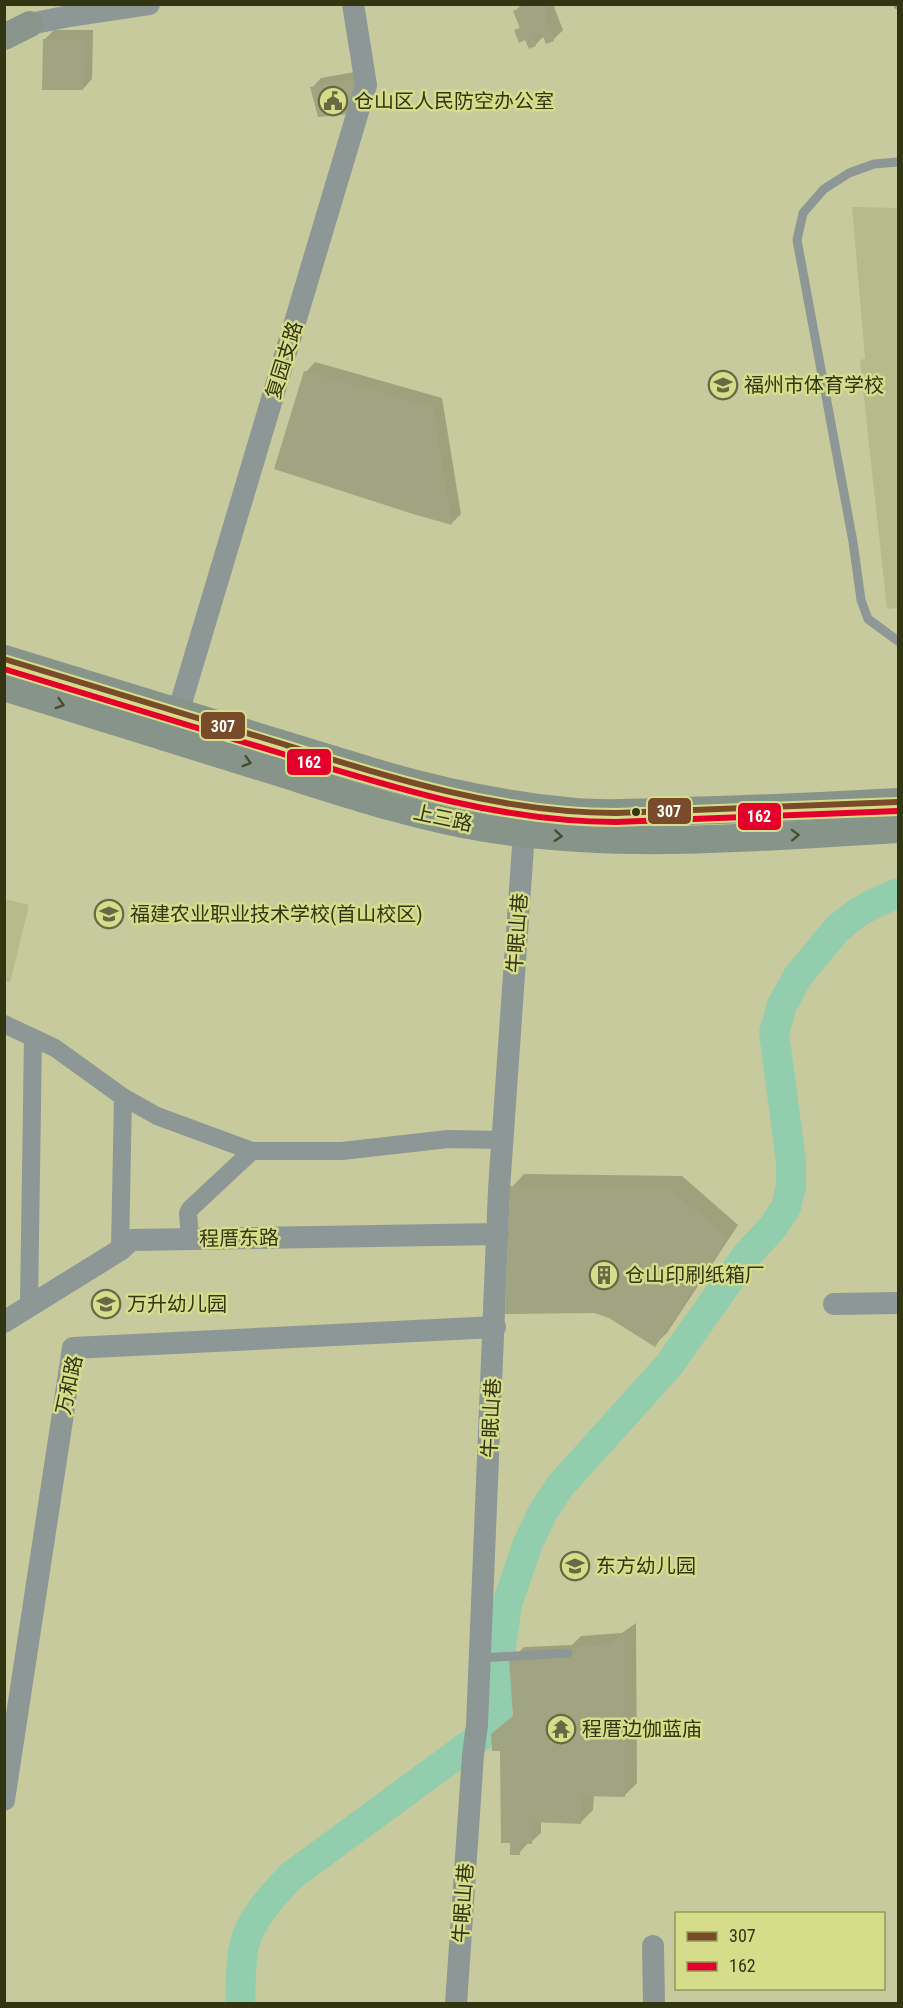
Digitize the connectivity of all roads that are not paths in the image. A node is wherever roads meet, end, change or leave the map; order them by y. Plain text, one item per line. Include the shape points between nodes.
1 (150, 4) edge
2 (353, 4) edge
3 (30, 24) junction
4 (4, 29) edge
5 (4, 37) edge
6 (898, 162) edge
7 (898, 641) edge
8 (4, 659) edge
9 (4, 687) edge
10 (177, 713) junction
11 (898, 802) edge
12 (898, 830) edge
13 (524, 832) junction
14 (4, 1024) edge
15 (33, 1038) junction
16 (123, 1097) junction
17 (502, 1140) junction
18 (252, 1151) junction
19 (498, 1234) junction
20 (190, 1239) junction
21 (120, 1250) junction
22 (898, 1303) edge
23 (834, 1304) dead end
24 (29, 1305) junction
25 (4, 1322) edge
26 (495, 1327) junction
27 (568, 1653) dead end
28 (484, 1658) junction
29 (4, 1800) edge
30 (653, 1946) dead end
31 (456, 2004) edge
32 (654, 2004) edge

1 - 3 street
2 - 10 street, 复园支路 via 366,85
3 - 4 main road
3 - 5 main road
6 - 7 lane via 857,170 824,189 803,213 797,240 861,600 868,619
8 - 10 main road, 上三路
9 -> 13 main road, 上三路 via 384,805
10 - 11 main road, 上三路 via 417,785 546,809 636,812
13 -> 12 main road, 上三路 via 583,839 671,840
13 - 17 street, 牛眠山巷
14 - 15 street
15 - 16 street via 55,1048
15 - 24 street
16 - 18 street via 165,1120
16 - 21 street
17 - 18 street via 448,1139 342,1151
17 - 19 street, 牛眠山巷
18 - 20 street via 190,1209
19 - 20 street, 程厝东路
19 - 26 street, 牛眠山巷
20 - 21 street, 程厝东路 via 131,1240
21 - 24 street, 程厝东路
22 - 23 street
24 - 25 street, 程厝东路
26 - 28 street, 牛眠山巷
26 - 29 street, 万和路 via 73,1348
27 - 28 lane
28 - 31 street, 牛眠山巷 via 473,1755
30 - 32 street

